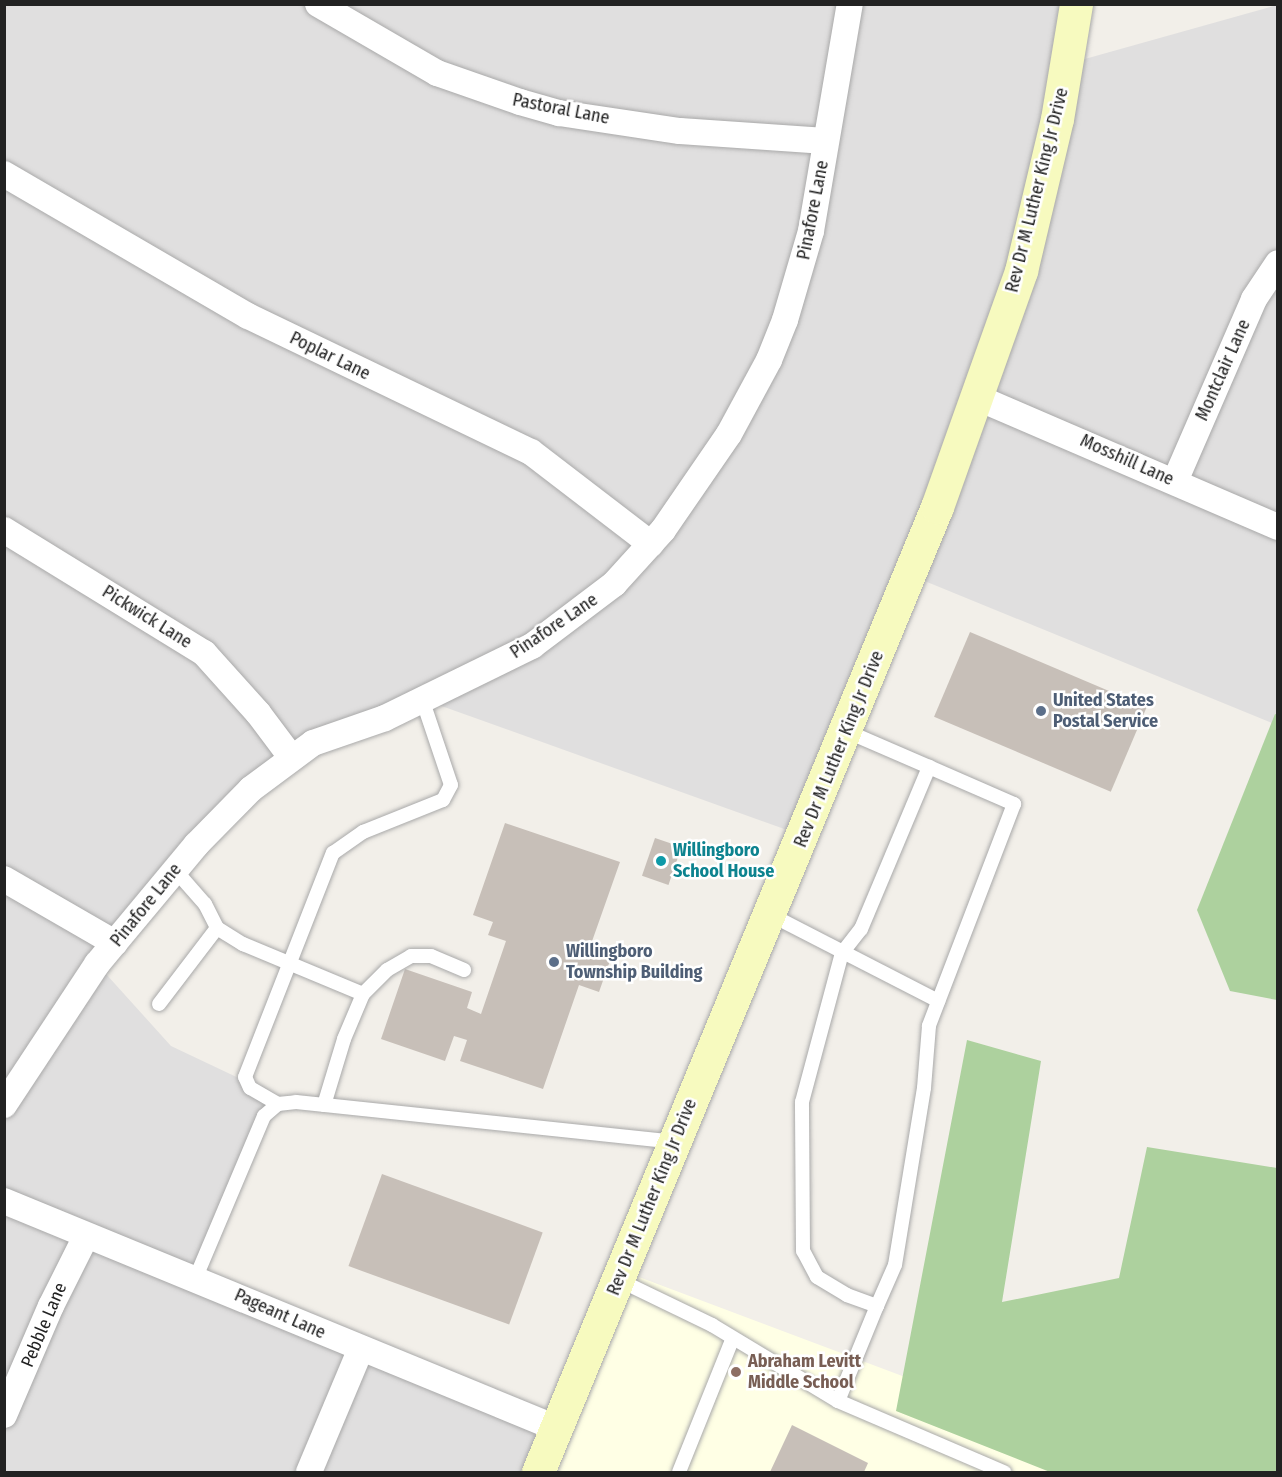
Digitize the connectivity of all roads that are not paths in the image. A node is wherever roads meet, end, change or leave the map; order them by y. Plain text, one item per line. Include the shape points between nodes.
1 (318, 4) edge
2 (850, 4) edge
3 (1076, 4) edge
4 (826, 141) junction
5 (4, 174) edge
6 (1278, 263) edge
7 (976, 397) junction
8 (1174, 481) junction
9 (1278, 527) edge
10 (4, 530) edge
11 (651, 544) junction
12 (422, 699) junction
13 (846, 731) junction
14 (291, 757) junction
15 (928, 767) junction
16 (175, 870) junction
17 (4, 879) edge
18 (771, 915) junction
19 (217, 928) junction
20 (115, 943) junction
21 (842, 953) junction
22 (288, 963) junction
23 (464, 970) dead end
24 (363, 994) junction
25 (938, 1001) junction
26 (159, 1004) dead end
27 (4, 1104) edge
28 (278, 1104) junction
29 (324, 1105) junction
30 (674, 1142) junction
31 (4, 1200) edge
32 (86, 1236) junction
33 (196, 1277) junction
34 (619, 1280) junction
35 (877, 1306) junction
36 (733, 1338) junction
37 (361, 1348) junction
38 (838, 1401) junction
39 (4, 1415) edge
40 (556, 1428) junction
41 (309, 1473) edge
42 (538, 1473) edge
43 (679, 1473) edge
44 (1004, 1473) edge

1 - 4 street, Pastoral Lane via 437,73 559,113 680,131
2 - 4 street, Pinafore Lane
3 - 7 street, Rev Dr M Luther King Jr Drive via 1057,119 1020,271
4 - 11 street, Pinafore Lane via 799,277 770,360 729,434
5 - 11 street, Poplar Lane via 248,316 531,452
6 - 8 street, Montclair Lane via 1254,299
7 - 8 street, Mosshill Lane
7 - 13 street, Rev Dr M Luther King Jr Drive via 937,507
8 - 9 street, Mosshill Lane
10 - 14 street, Pickwick Lane via 204,653
11 - 12 street, Pinafore Lane via 614,584 540,640
12 - 14 street, Pinafore Lane via 385,718 313,743
12 - 22 lane via 451,785 443,800 363,832 333,853
13 - 15 lane
13 - 18 street, Rev Dr M Luther King Jr Drive
14 - 16 street, Pinafore Lane via 223,815
15 - 21 lane via 861,929
15 - 25 lane via 1014,804
16 - 19 lane via 205,904
16 - 20 street, Pinafore Lane
17 - 20 street
18 - 21 lane
18 - 30 street, Rev Dr M Luther King Jr Drive
19 - 22 lane
19 - 26 lane
20 - 27 street, Pinafore Lane via 52,1028
21 - 25 lane
21 - 35 lane via 802,1102 803,1251 818,1277 847,1295
22 - 24 lane
22 - 28 lane via 245,1077 250,1089
23 - 24 lane via 431,956 411,956 387,970
24 - 29 lane via 344,1039
25 - 35 lane via 928,1026 924,1088 895,1265
28 - 29 lane
28 - 33 lane via 264,1116
29 - 30 lane
30 - 34 street, Rev Dr M Luther King Jr Drive
31 - 32 street, Pageant Lane
32 - 33 street, Pageant Lane
32 - 39 street, Pebble Lane
33 - 37 street, Pageant Lane
34 - 36 lane
34 - 40 street, Rev Dr M Luther King Jr Drive
35 - 38 lane
36 - 38 lane
36 - 43 lane
37 - 40 street, Pageant Lane
37 - 41 street
38 - 44 lane
40 - 42 street, Rev Dr M Luther King Jr Drive

